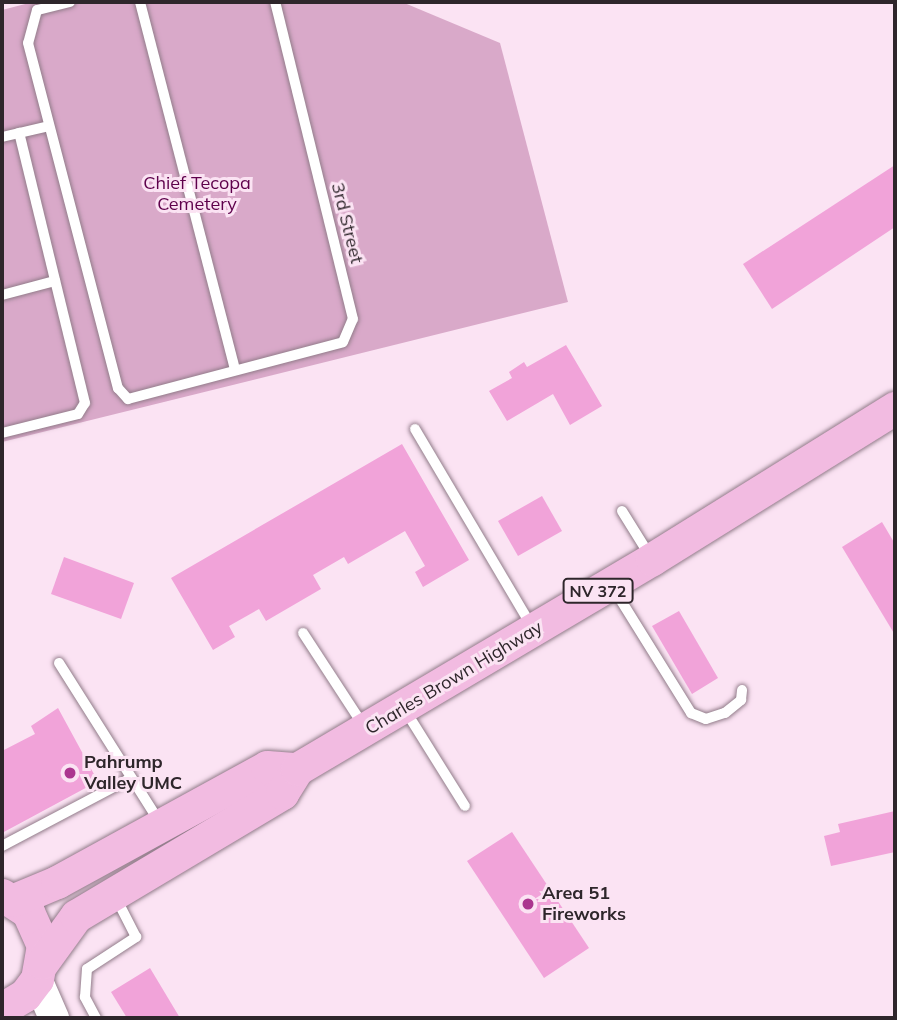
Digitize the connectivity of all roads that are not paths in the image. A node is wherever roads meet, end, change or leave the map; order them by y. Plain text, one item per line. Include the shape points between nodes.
1 (70, 2) edge
2 (140, 2) edge
3 (275, 2) edge
4 (49, 125) junction
5 (19, 133) junction
6 (2, 137) edge
7 (55, 281) junction
8 (2, 295) edge
9 (234, 370) junction
10 (895, 408) edge
11 (415, 429) dead end
12 (2, 433) edge
13 (622, 511) dead end
14 (652, 559) junction
15 (611, 583) junction
16 (533, 630) junction
17 (303, 633) dead end
18 (59, 663) dead end
19 (742, 690) dead end
20 (403, 708) junction
21 (366, 730) junction
22 (297, 769) junction
23 (131, 778) junction
24 (465, 806) dead end
25 (161, 825) junction
26 (2, 846) edge
27 (114, 894) junction
28 (8, 897) edge
29 (40, 971) junction
30 (2, 1009) edge
31 (54, 1018) edge
32 (96, 1018) edge

1 - 4 lane, 3rd Street via 37,10 28,43
2 - 9 lane
3 - 9 lane, 3rd Street via 353,318 343,342
4 - 5 lane
4 - 9 lane, 3rd Street via 118,388 128,399
5 - 6 lane
5 - 7 lane
7 - 8 lane
7 - 12 lane via 85,403 78,414
10 - 14 main road, Charles Brown Highway / NV 372
11 - 16 lane
13 - 14 lane
14 - 15 main road, Charles Brown Highway / NV 372
15 - 16 main road, Charles Brown Highway / NV 372
15 - 19 lane via 691,713 706,719 725,713 741,700
16 - 20 main road, Charles Brown Highway / NV 372
17 - 21 lane
18 - 23 lane
20 - 21 main road, Charles Brown Highway / NV 372
20 - 24 lane
21 - 22 main road, Charles Brown Highway / NV 372
22 - 25 main road via 267,766
22 - 27 main road, Charles Brown Highway / NV 372 via 282,793
23 - 25 lane
23 - 26 lane
25 - 28 main road
27 - 29 main road, Charles Brown Highway / NV 372 via 76,916
27 - 32 lane via 136,937 87,969 85,997
28 - 29 main road via 38,927
29 - 30 main road, NV 372 via 25,995
29 - 31 main road

